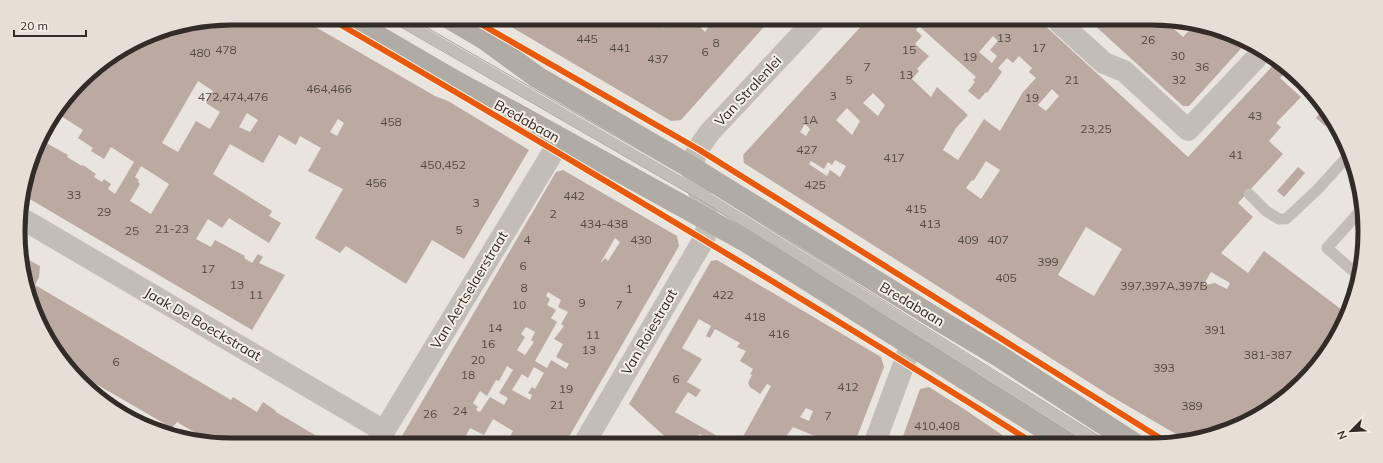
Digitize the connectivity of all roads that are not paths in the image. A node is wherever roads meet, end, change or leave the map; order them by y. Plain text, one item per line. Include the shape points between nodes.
1 (360, 25) edge
2 (409, 25) edge
3 (460, 25) edge
4 (809, 25) edge
5 (1062, 25) edge
6 (1259, 55) edge
7 (561, 139) junction
8 (1345, 159) edge
9 (691, 167) junction
10 (698, 192) junction
11 (1249, 194) dead end
12 (1358, 215) edge
13 (25, 220) edge
14 (709, 221) junction
15 (1354, 272) edge
16 (911, 345) junction
17 (381, 436) edge
18 (587, 438) edge
19 (876, 438) edge
20 (1059, 438) edge
21 (1091, 438) edge
22 (1125, 438) edge

1 - 7 main road, Bredabaan via 458,83
2 - 10 lane, Bredabaan
3 - 9 main road, Bredabaan via 485,39 537,77
4 - 9 street, Van Stralenlei via 709,133 698,149
5 - 6 street via 1104,64 1124,71 1188,130
7 - 14 main road, Bredabaan
7 - 17 street, Van Aertselaerstraat
8 - 11 lane via 1318,189 1286,218 1279,219 1266,211
9 - 10 street
9 - 22 main road, Bredabaan via 999,356
10 - 14 street
10 - 21 lane, Bredabaan
12 - 15 lane via 1327,248
13 - 17 street, Jaak De Boeckstraat
14 - 16 main road, Bredabaan via 744,240
14 - 18 street, Van Roiestraat via 704,239
16 - 19 street
16 - 20 main road, Bredabaan

